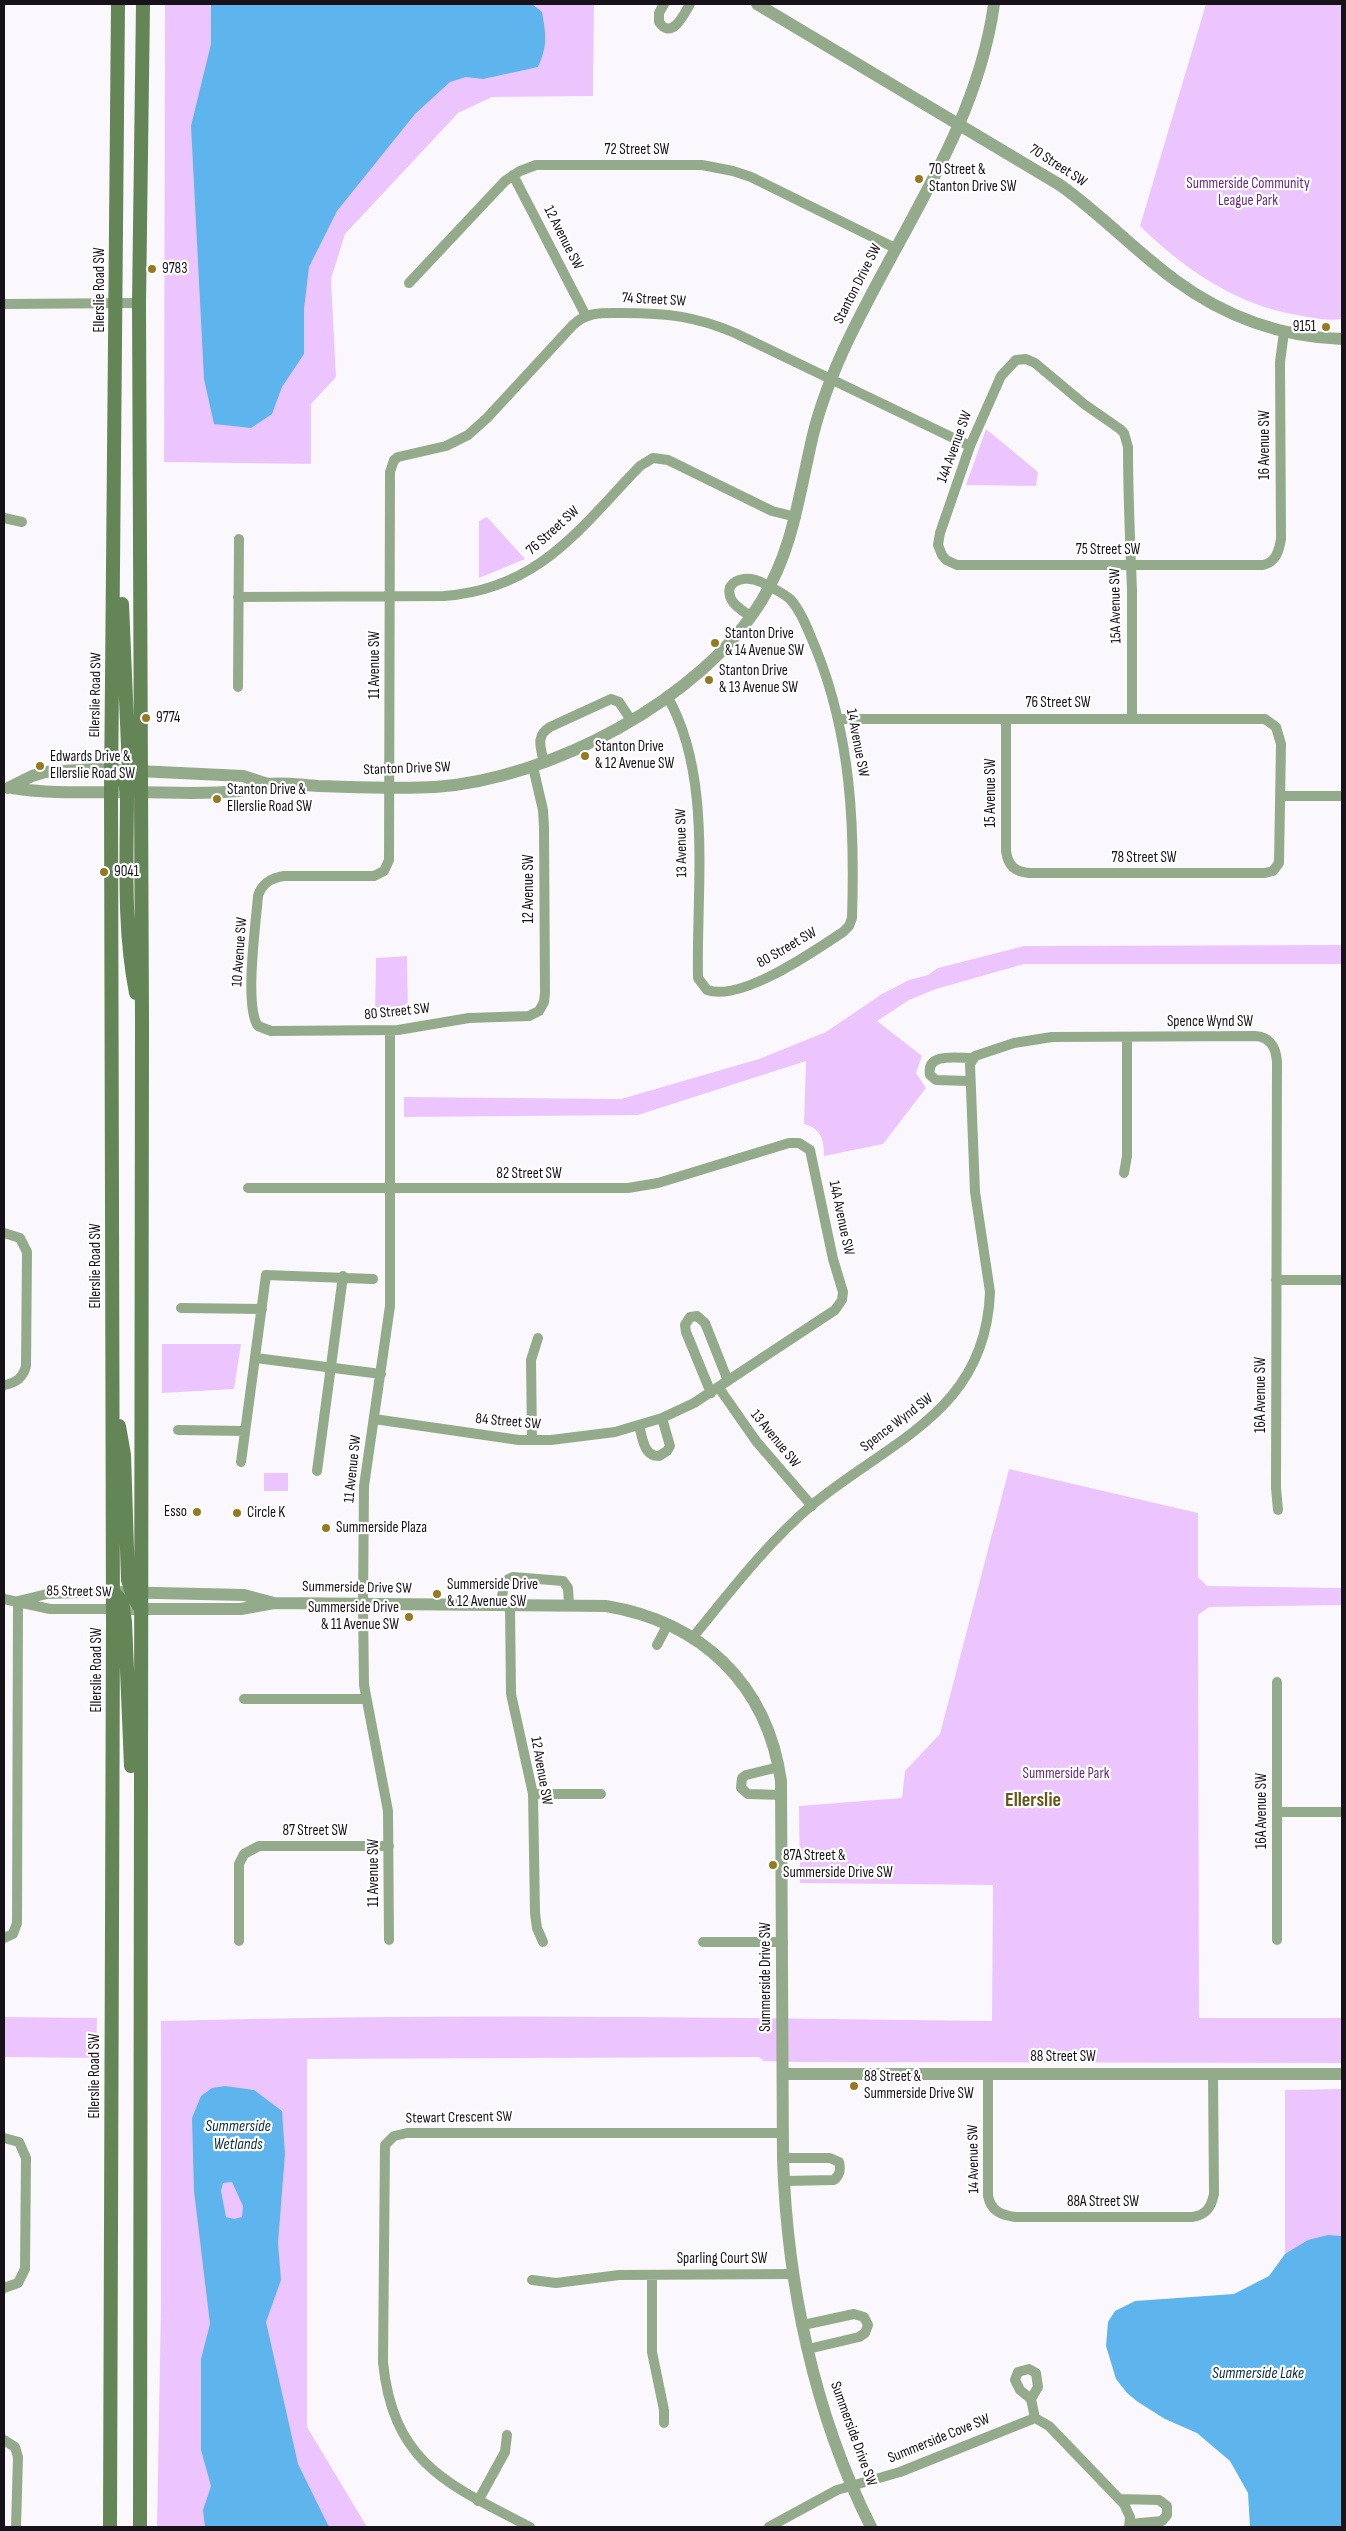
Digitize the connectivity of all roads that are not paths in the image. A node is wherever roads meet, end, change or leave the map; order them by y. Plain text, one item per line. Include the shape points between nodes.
1 (118, 4) edge
2 (143, 4) edge
3 (664, 4) edge
4 (690, 4) edge
5 (757, 4) edge
6 (994, 4) edge
7 (960, 124) junction
8 (513, 175) junction
9 (895, 248) junction
10 (409, 283) dead end
11 (116, 303) junction
12 (139, 303) junction
13 (4, 304) edge
14 (586, 316) junction
15 (1284, 332) junction
16 (1342, 338) edge
17 (831, 380) junction
18 (1124, 433) joint
19 (970, 446) junction
20 (796, 517) junction
21 (4, 518) edge
22 (22, 522) dead end
23 (239, 540) dead end
24 (942, 555) joint
25 (114, 556) junction
26 (1276, 558) joint
27 (1130, 565) junction
28 (770, 587) junction
29 (238, 597) junction
30 (390, 597) junction
31 (751, 617) junction
32 (238, 687) dead end
33 (667, 696) junction
34 (1132, 718) junction
35 (839, 719) junction
36 (1006, 719) junction
37 (631, 720) junction
38 (539, 765) junction
39 (111, 769) junction
40 (135, 770) junction
41 (268, 784) junction
42 (390, 788) junction
43 (8, 789) edge
44 (111, 792) junction
45 (127, 792) junction
46 (142, 792) junction
47 (1280, 796) junction
48 (1342, 796) edge
49 (1012, 867) joint
50 (267, 882) joint
51 (849, 926) joint
52 (707, 990) joint
53 (539, 1011) joint
54 (142, 1020) junction
55 (258, 1026) joint
56 (390, 1030) junction
57 (1127, 1037) junction
58 (972, 1058) junction
59 (969, 1081) junction
60 (804, 1145) joint
61 (1124, 1173) dead end
62 (248, 1188) dead end
63 (390, 1188) junction
64 (4, 1233) edge
65 (343, 1276) junction
66 (373, 1279) dead end
67 (1276, 1280) junction
68 (1342, 1280) edge
69 (842, 1300) joint
70 (181, 1308) dead end
71 (262, 1309) junction
72 (538, 1338) dead end
73 (256, 1358) junction
74 (332, 1366) junction
75 (381, 1374) junction
76 (728, 1382) junction
77 (112, 1383) junction
78 (4, 1385) edge
79 (715, 1390) junction
80 (662, 1418) junction
81 (374, 1419) junction
82 (639, 1426) junction
83 (178, 1430) dead end
84 (245, 1431) junction
85 (532, 1440) junction
86 (241, 1462) dead end
87 (317, 1471) dead end
88 (812, 1506) junction
89 (1278, 1510) dead end
90 (113, 1592) junction
91 (136, 1592) junction
92 (4, 1599) edge
93 (18, 1600) junction
94 (274, 1603) junction
95 (363, 1605) junction
96 (569, 1605) junction
97 (505, 1606) junction
98 (118, 1609) junction
99 (141, 1609) junction
100 (668, 1624) junction
101 (693, 1637) junction
102 (657, 1645) dead end
103 (1277, 1682) dead end
104 (244, 1699) dead end
105 (366, 1699) junction
106 (779, 1767) junction
107 (533, 1794) junction
108 (601, 1794) dead end
109 (782, 1795) junction
110 (1277, 1812) junction
111 (1342, 1812) edge
112 (140, 1821) junction
113 (388, 1846) junction
114 (8, 1936) edge
115 (388, 1940) dead end
116 (1278, 1940) dead end
117 (239, 1941) dead end
118 (543, 1942) dead end
119 (703, 1942) dead end
120 (782, 1942) junction
121 (783, 2074) junction
122 (988, 2074) junction
123 (1214, 2074) junction
124 (1342, 2074) edge
125 (782, 2133) junction
126 (4, 2138) edge
127 (783, 2158) junction
128 (784, 2181) junction
129 (997, 2212) joint
130 (793, 2274) junction
131 (652, 2275) junction
132 (532, 2280) dead end
133 (4, 2288) edge
134 (803, 2326) junction
135 (808, 2349) junction
136 (1031, 2399) dead end
137 (1035, 2418) junction
138 (664, 2423) dead end
139 (507, 2434) dead end
140 (8, 2442) edge
141 (853, 2486) junction
142 (1119, 2498) junction
143 (478, 2501) junction
144 (1129, 2526) edge
145 (16, 2527) edge
146 (110, 2527) edge
147 (140, 2527) edge
148 (530, 2527) edge
149 (769, 2527) edge
150 (871, 2527) edge

1 - 11 main road, Ellerslie Road SW
2 - 12 main road
3 - 4 street via 659,22 670,29 678,25
5 - 7 street, 70 Street SW
6 - 7 street, Stanton Drive SW via 983,60
7 - 9 street, Stanton Drive SW
7 - 15 street, 70 Street SW via 1080,199 1194,293 1232,313
8 - 9 street, 72 Street SW via 542,165 718,168 751,177
8 - 10 street, 72 Street SW
8 - 14 street, 12 Avenue SW
9 - 17 street, Stanton Drive SW
11 - 12 street
11 - 13 street
11 - 25 main road, Ellerslie Road SW
12 - 40 main road
14 - 17 street, 74 Street SW via 661,312 691,317 735,333
14 - 30 street, 11 Avenue SW via 468,435 446,446 402,454 394,460 390,472
15 - 16 street, 70 Street SW
15 - 26 street, 16 Avenue SW via 1280,362 1281,539
17 - 19 street, 74 Street SW
17 - 20 street, Stanton Drive SW via 810,446
18 - 19 street, 14A Avenue SW via 1035,363 1020,359 1011,363 1001,376
18 - 27 street, 15A Avenue SW via 1128,447
19 - 24 street, 14A Avenue SW via 940,534 938,545
20 - 28 street, Stanton Drive SW
20 - 30 street, 76 Street SW via 772,511 668,460 653,458 640,466 561,547 513,581 453,596
21 - 22 street
23 - 29 street
24 - 27 street, 75 Street SW via 957,565
25 - 39 main road, Ellerslie Road SW
25 - 40 main road via 123,622
26 - 27 street, 75 Street SW via 1263,565
27 - 34 street, 15A Avenue SW
28 - 31 street, Stanton Drive SW
28 - 31 street via 753,578 738,580 730,587 731,600
28 - 35 street, 14 Avenue SW via 789,599 800,614 821,662
29 - 30 street, 76 Street SW
29 - 32 street
30 - 42 street, 11 Avenue SW
31 - 33 street, Stanton Drive SW via 717,657 688,683
33 - 37 street, Stanton Drive SW
33 - 52 street, 13 Avenue SW via 679,722 694,782 698,830 698,978
34 - 36 street, 76 Street SW
34 - 47 street, 76 Street SW via 1269,721 1276,727 1281,744
35 - 36 street, 76 Street SW
35 - 51 street, 14 Avenue SW via 852,805 852,912
36 - 49 street, 15 Avenue SW via 1006,851
37 - 38 street, Stanton Drive SW via 582,747
37 - 38 street via 618,702 611,699 550,727 542,732
38 - 42 street, Stanton Drive SW via 447,786
38 - 53 street, 12 Avenue SW via 544,827 545,994
39 - 40 street, Stanton Drive SW
39 - 43 street, Stanton Drive SW via 45,772
39 - 44 main road, Ellerslie Road SW
39 - 45 main road via 125,784
40 - 41 street, Stanton Drive SW via 243,776
40 - 46 main road
41 - 42 street, Stanton Drive SW
41 - 46 street, Stanton Drive SW via 238,791
42 - 50 street, 11 Avenue SW via 389,860 384,871 374,876 284,876
43 - 44 street, Stanton Drive SW
44 - 45 street, Stanton Drive SW
44 - 77 main road, Ellerslie Road SW
45 - 46 street, Stanton Drive SW
45 - 54 main road via 131,968
46 - 54 main road
47 - 48 street
47 - 49 street, 78 Street SW via 1280,852 1276,868 1264,873 1030,873
50 - 55 street, 10 Avenue SW via 258,896 252,977 253,1016
51 - 52 street, 80 Street SW via 776,974 724,991
53 - 56 street, 80 Street SW via 529,1016 469,1018
54 - 91 main road
55 - 56 street, 80 Street SW via 272,1032
56 - 63 street, 11 Avenue SW
57 - 58 street, Spence Wynd SW via 1038,1038
57 - 61 street via 1127,1156
57 - 67 street, Spence Wynd SW via 1256,1036 1268,1040 1275,1048
58 - 59 street, Spence Wynd SW
58 - 59 street, Spence Wynd SW via 940,1059 930,1065 930,1075 936,1080
59 - 88 street, Spence Wynd SW via 976,1211 990,1292 982,1342 968,1374 948,1402
60 - 63 street, 82 Street SW via 784,1145 658,1183 628,1188
60 - 69 street, 14A Avenue SW via 814,1161 832,1254 842,1284
62 - 63 street, 82 Street SW
63 - 75 street, 11 Avenue SW via 390,1306
64 - 78 street via 20,1238 27,1252 26,1360 17,1382
65 - 66 street
65 - 71 street via 266,1275
65 - 74 street
67 - 68 street
67 - 89 street, 16A Avenue SW
69 - 76 street, 84 Street SW via 835,1310
70 - 71 street
71 - 73 street
72 - 85 street via 531,1360
73 - 74 street
73 - 84 street
74 - 75 street
74 - 87 street
75 - 81 street, 11 Avenue SW
76 - 79 street, 84 Street SW
76 - 79 street via 705,1323 697,1316 690,1317 685,1325 686,1332
77 - 90 main road, Ellerslie Road SW
77 - 91 main road via 124,1455 128,1580
79 - 80 street, 84 Street SW
79 - 88 street, 13 Avenue SW
80 - 82 street, 84 Street SW
80 - 82 street via 670,1446 659,1456 646,1450
81 - 85 street, 84 Street SW
81 - 95 street, 11 Avenue SW via 363,1500
82 - 85 street, 84 Street SW via 586,1437
83 - 84 street
84 - 86 street
88 - 101 street, Spence Wynd SW via 777,1539
90 - 91 street, 85 Street SW
90 - 93 street, 85 Street SW via 47,1594
90 - 98 main road via 122,1602
91 - 94 street, Summerside Drive SW via 244,1595
91 - 99 main road
92 - 93 street, 85 Street SW
93 - 98 street, 85 Street SW via 37,1608
93 - 114 street via 17,1923
94 - 95 street, Summerside Drive SW
94 - 99 street, Summerside Drive SW via 241,1609
95 - 97 street, Summerside Drive SW
95 - 105 street, 11 Avenue SW
96 - 97 street, Summerside Drive SW
96 - 97 street via 568,1588 563,1581 513,1577 505,1581
96 - 100 street, Summerside Drive SW via 620,1609
97 - 107 street, 12 Avenue SW via 511,1694
98 - 99 street, 85 Street SW
98 - 112 main road via 132,1770
98 - 146 main road, Ellerslie Road SW
99 - 112 main road
100 - 101 street, Summerside Drive SW
100 - 102 street
101 - 106 street, Summerside Drive SW via 737,1676 756,1703 772,1737
103 - 110 street, 16A Avenue SW
104 - 105 street
105 - 113 street, 11 Avenue SW via 387,1800
106 - 109 street, Summerside Drive SW
106 - 109 street via 746,1775 742,1778 741,1788 748,1794
107 - 108 street
107 - 118 street, 12 Avenue SW via 535,1913
109 - 120 street, Summerside Drive SW
110 - 111 street
110 - 116 street, 16A Avenue SW
112 - 147 main road
113 - 115 street, 11 Avenue SW
113 - 117 street, 87 Street SW via 259,1846 244,1854 238,1870
119 - 120 street
120 - 121 street, Summerside Drive SW
121 - 122 street, 88 Street SW
121 - 125 street, Summerside Drive SW
122 - 123 street, 88 Street SW
122 - 129 street, 14 Avenue SW via 988,2196
123 - 124 street, 88 Street SW
123 - 129 street, 88A Street SW via 1214,2194 1208,2211 1203,2215 1015,2217
125 - 127 street, Summerside Drive SW
125 - 143 street, Stewart Crescent SW via 407,2132 388,2140 384,2158 383,2362 387,2390 398,2423 419,2456 449,2484
126 - 133 street via 19,2142 26,2158 24,2269 18,2283
127 - 128 street, Summerside Drive SW
127 - 128 street via 830,2158 839,2162 840,2167 834,2180
128 - 130 street, Summerside Drive SW
130 - 131 street, Sparling Court SW
130 - 134 street, Summerside Drive SW
131 - 132 street, Sparling Court SW via 606,2276 562,2283
131 - 138 street via 652,2352
134 - 135 street, Summerside Drive SW
134 - 135 street via 854,2314 864,2317 868,2325 859,2337
135 - 141 street, Summerside Drive SW via 827,2417
136 - 137 street
137 - 141 street, Summerside Cove SW via 900,2472
137 - 142 street via 1050,2426
139 - 143 street via 504,2452
140 - 145 street via 15,2447 18,2457
141 - 149 street via 831,2492
141 - 150 street, Summerside Drive SW
142 - 144 street via 1128,2511
142 - 144 street via 1159,2500 1166,2506 1162,2521
143 - 148 street, Stewart Crescent SW

